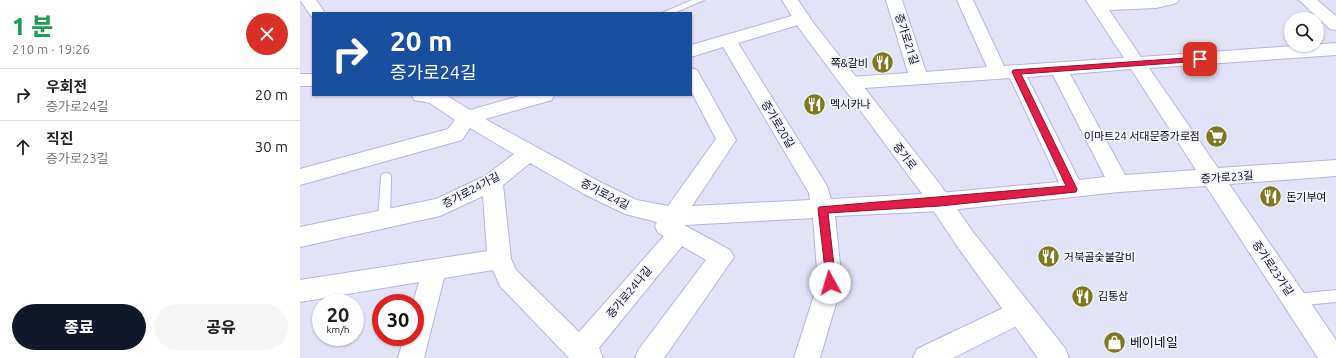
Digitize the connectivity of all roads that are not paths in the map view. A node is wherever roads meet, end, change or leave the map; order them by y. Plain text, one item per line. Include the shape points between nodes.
1 (308, 0) edge
2 (700, 0) edge
3 (790, 0) edge
4 (894, 0) edge
5 (965, 0) edge
6 (1172, 0) edge
7 (1307, 0) edge
8 (1096, 3) edge
9 (316, 12) edge
10 (669, 12) edge
11 (802, 18) junction
12 (1336, 25) edge
13 (728, 41) junction
14 (692, 52) edge
15 (1333, 53) edge
16 (1137, 64) junction
17 (1058, 69) junction
18 (1007, 73) junction
19 (692, 76) edge
20 (919, 78) junction
21 (300, 80) edge
22 (312, 80) edge
23 (850, 83) junction
24 (428, 96) edge
25 (542, 96) edge
26 (467, 118) junction
27 (529, 153) junction
28 (1336, 168) edge
29 (386, 177) dead end
30 (300, 178) edge
31 (1213, 178) junction
32 (492, 182) junction
33 (1119, 184) junction
34 (1073, 189) junction
35 (940, 202) junction
36 (823, 209) junction
37 (384, 220) junction
38 (676, 225) junction
39 (300, 237) edge
40 (499, 259) junction
41 (434, 271) junction
42 (300, 291) edge
43 (1336, 296) edge
44 (1295, 300) junction
45 (1020, 312) junction
46 (585, 354) edge
47 (411, 358) edge
48 (648, 358) edge
49 (807, 358) edge
50 (926, 358) edge
51 (1055, 358) edge
52 (1333, 358) edge

1 - 9 street
2 - 10 lane
3 - 11 main road, 증가로
4 - 20 street, 증가로21길
5 - 18 street
6 - 8 street via 1156,3
7 - 12 street
8 - 16 street
11 - 13 street
11 - 23 main road, 증가로
13 - 14 street
13 - 36 street, 증가로20길 via 819,192
15 - 16 street, 증가로21길
16 - 17 street, 증가로21길
16 - 31 street
17 - 18 street, 증가로21길
17 - 33 street
18 - 20 street, 증가로21길
18 - 34 street
19 - 38 street via 726,140
20 - 23 street, 증가로21길
21 - 22 street
23 - 35 main road, 증가로
24 - 26 street via 435,97
25 - 26 street
26 - 27 street, 증가로24길
26 - 30 street via 455,135
27 - 32 street, 증가로24가길
27 - 38 street, 증가로24길 via 592,188
28 - 31 street, 증가로23길
29 - 37 lane
31 - 33 street, 증가로23길
31 - 44 street, 증가로23가길
32 - 37 street, 증가로24가길 via 440,207
32 - 40 street, 증가로24나길
33 - 34 street, 증가로23길
34 - 35 street, 증가로23길
35 - 36 street, 증가로24길
35 - 45 main road, 증가로
36 - 38 street, 증가로24길
36 - 49 street, 증가로20길 via 830,283
37 - 39 street, 증가로24가길
38 - 46 street, 증가로24나길
38 - 48 street via 722,257
40 - 41 street
40 - 46 street, 증가로24나길 via 508,278
41 - 42 street
41 - 47 street
43 - 44 lane
44 - 52 street, 증가로23가길
45 - 50 street
45 - 51 main road, 증가로

